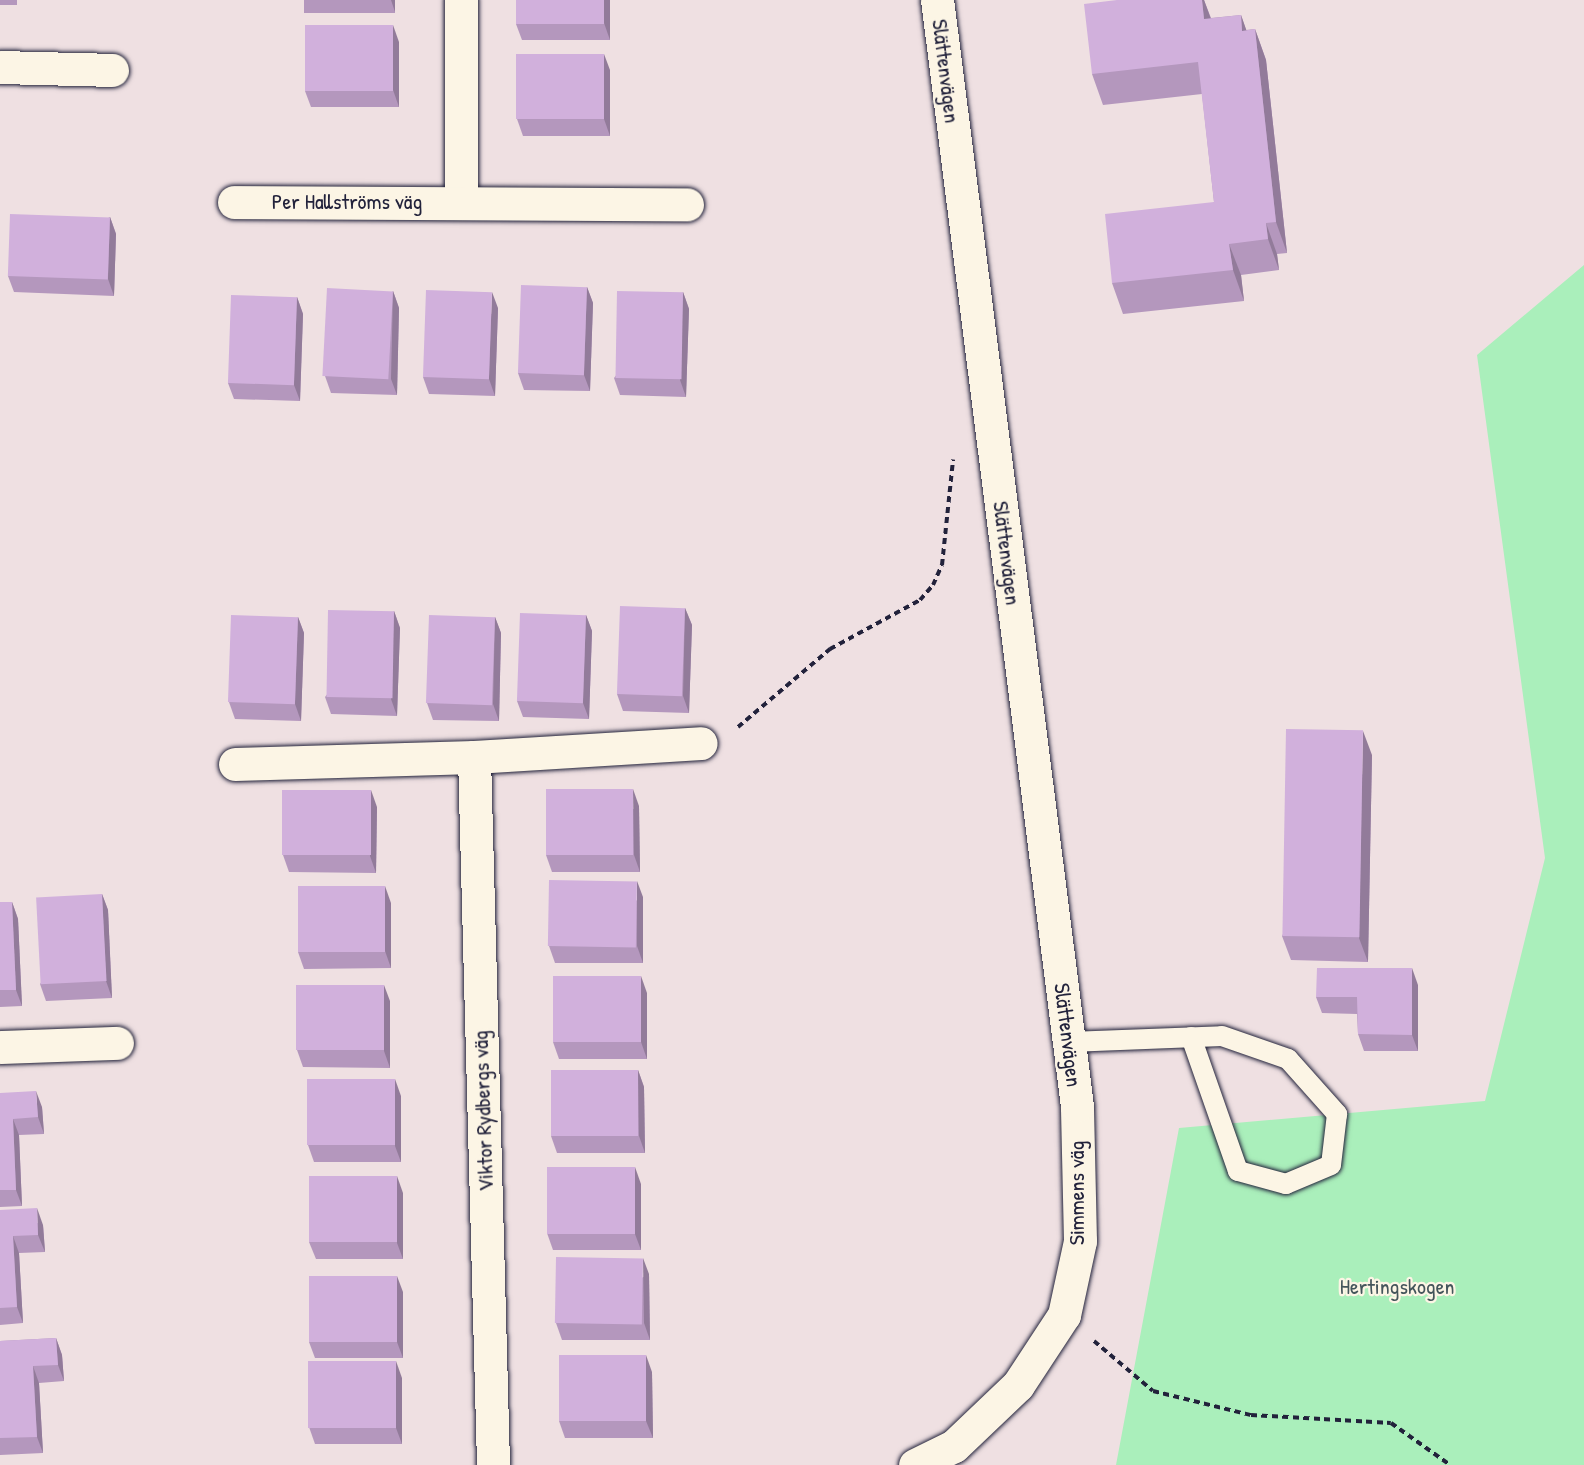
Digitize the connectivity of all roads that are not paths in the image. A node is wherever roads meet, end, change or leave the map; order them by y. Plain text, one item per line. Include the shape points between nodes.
1 (461, 0) edge
2 (937, 0) edge
3 (0, 67) edge
4 (112, 70) dead end
5 (234, 202) dead end
6 (461, 203) junction
7 (687, 204) dead end
8 (701, 742) road end
9 (474, 757) junction
10 (235, 764) dead end
11 (1191, 1037) junction
12 (1069, 1042) junction
13 (117, 1043) dead end
14 (0, 1047) edge
15 (1077, 1106) joint
16 (493, 1465) edge
17 (915, 1465) edge

1 - 6 street
2 - 12 street, Slättenvägen
3 - 4 street
5 - 6 street, Per Hallströms väg
6 - 7 street, Per Hallströms väg
8 - 9 street
9 - 10 street
9 - 16 street, Viktor Rydbergs väg
11 - 11 lane via 1222,1036 1288,1059 1337,1114 1331,1165 1286,1184 1238,1171
11 - 12 lane
12 - 15 street, Slättenvägen
13 - 14 street
15 - 17 street, Simmens väg via 1080,1241 1064,1315 1018,1386 954,1446

